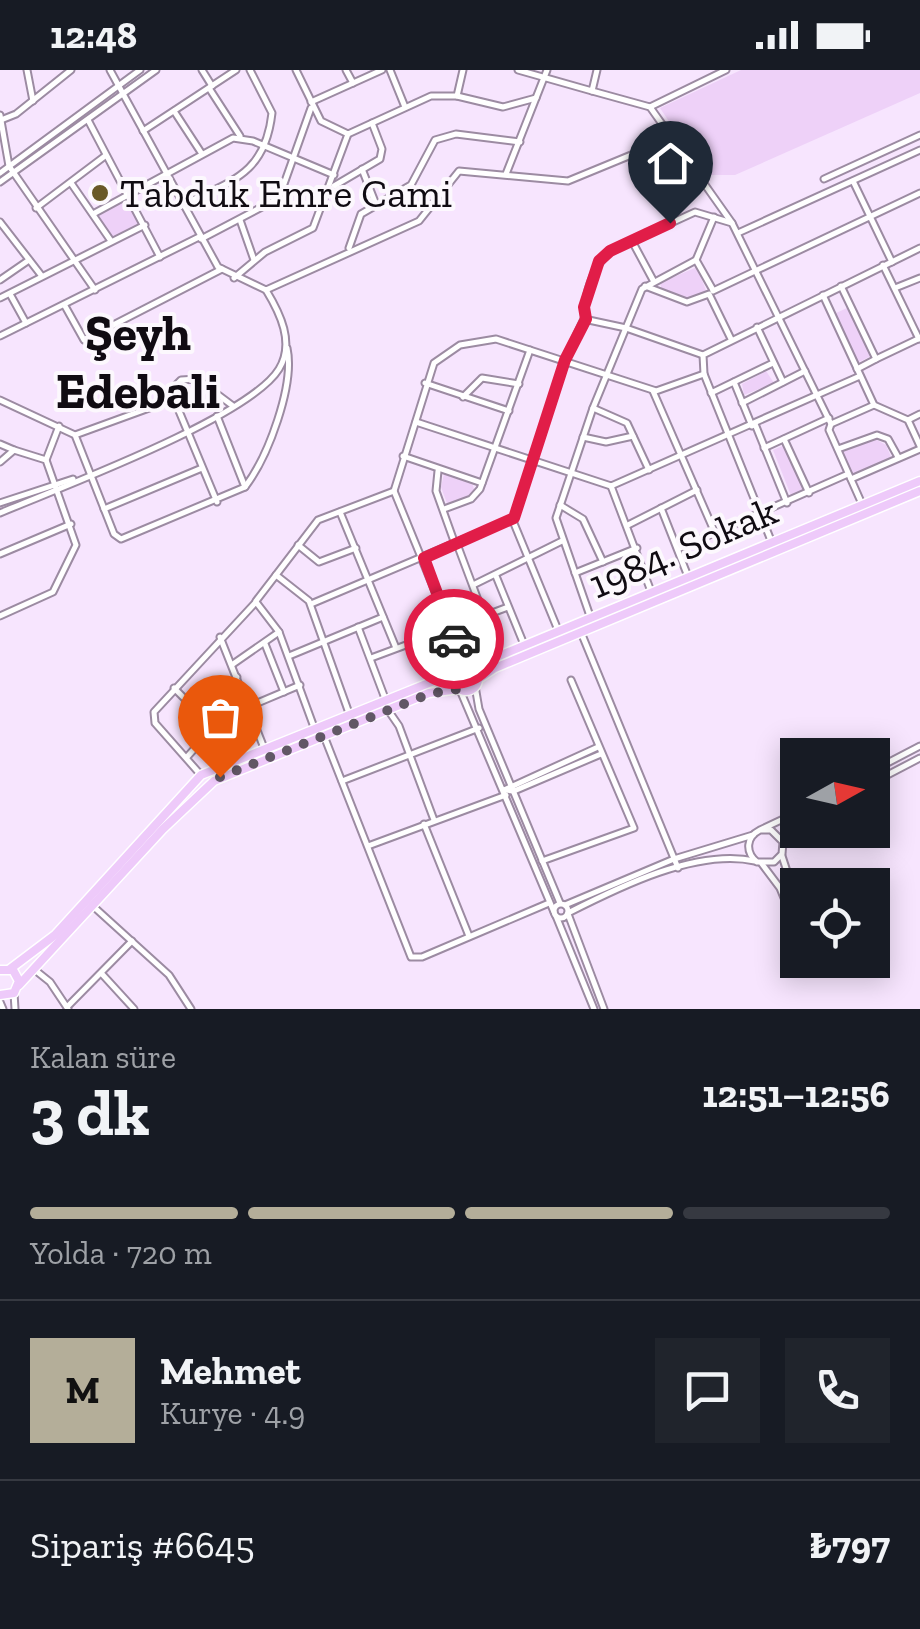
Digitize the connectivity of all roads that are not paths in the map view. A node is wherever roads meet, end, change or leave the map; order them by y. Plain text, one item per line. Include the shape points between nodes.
1 (26, 70) edge
2 (110, 70) edge
3 (140, 70) edge
4 (156, 70) edge
5 (202, 70) edge
6 (236, 70) edge
7 (250, 70) edge
8 (296, 70) edge
9 (346, 70) edge
10 (382, 70) edge
11 (390, 70) edge
12 (462, 70) edge
13 (518, 70) edge
14 (597, 70) edge
15 (726, 70) edge
16 (68, 71) edge
17 (546, 74) edge
18 (353, 83) junction
19 (118, 86) junction
20 (211, 87) junction
21 (592, 90) junction
22 (123, 94) junction
23 (457, 96) junction
24 (539, 96) junction
25 (34, 101) junction
26 (311, 104) junction
27 (405, 106) junction
28 (650, 108) junction
29 (174, 111) junction
30 (0, 118) edge
31 (88, 120) junction
32 (372, 124) junction
33 (143, 131) junction
34 (348, 134) junction
35 (920, 135) edge
36 (240, 138) junction
37 (520, 142) junction
38 (262, 144) junction
39 (653, 146) dead end
40 (920, 150) edge
41 (202, 154) junction
42 (106, 156) junction
43 (294, 157) junction
44 (11, 170) junction
45 (362, 170) junction
46 (164, 171) junction
47 (0, 173) edge
48 (334, 175) junction
49 (506, 175) junction
50 (824, 179) dead end
51 (853, 180) junction
52 (0, 182) edge
53 (71, 182) junction
54 (332, 187) junction
55 (127, 193) junction
56 (920, 194) edge
57 (375, 202) junction
58 (182, 204) junction
59 (36, 208) junction
60 (93, 214) junction
61 (714, 216) junction
62 (870, 218) junction
63 (239, 219) junction
64 (0, 222) edge
65 (732, 223) junction
66 (144, 225) junction
67 (3, 232) edge
68 (738, 232) junction
69 (200, 238) junction
70 (111, 240) junction
71 (632, 242) junction
72 (920, 248) edge
73 (348, 250) junction
74 (160, 256) junction
75 (29, 260) junction
76 (254, 260) junction
77 (696, 260) junction
78 (74, 261) junction
79 (892, 262) junction
80 (883, 266) junction
81 (222, 269) junction
82 (755, 270) junction
83 (41, 275) junction
84 (234, 278) junction
85 (920, 278) edge
86 (0, 280) edge
87 (653, 280) junction
88 (645, 286) junction
89 (841, 286) junction
90 (895, 289) junction
91 (95, 290) junction
92 (266, 290) junction
93 (711, 292) junction
94 (10, 294) junction
95 (823, 295) junction
96 (0, 298) edge
97 (64, 306) junction
98 (781, 316) junction
99 (586, 319) junction
100 (26, 323) junction
101 (757, 327) junction
102 (626, 328) junction
103 (0, 336) edge
104 (731, 339) junction
105 (919, 340) edge
106 (287, 348) junction
107 (530, 350) junction
108 (703, 355) junction
109 (876, 359) junction
110 (565, 360) junction
111 (774, 363) junction
112 (806, 371) junction
113 (858, 373) junction
114 (605, 374) junction
115 (704, 374) junction
116 (734, 382) junction
117 (783, 382) junction
118 (425, 383) junction
119 (520, 384) junction
120 (653, 391) junction
121 (712, 393) junction
122 (463, 396) junction
123 (818, 396) junction
124 (174, 399) junction
125 (0, 400) edge
126 (742, 403) junction
127 (874, 404) junction
128 (232, 406) junction
129 (592, 408) junction
130 (509, 411) junction
131 (920, 414) edge
132 (217, 416) junction
133 (908, 420) junction
134 (830, 421) junction
135 (416, 422) junction
136 (754, 425) junction
137 (59, 426) junction
138 (188, 432) junction
139 (75, 435) junction
140 (634, 436) junction
141 (730, 436) junction
142 (582, 437) junction
143 (784, 439) junction
144 (0, 444) edge
145 (764, 448) junction
146 (920, 448) edge
147 (498, 449) junction
148 (838, 449) junction
149 (14, 450) junction
150 (403, 456) junction
151 (682, 456) junction
152 (898, 457) junction
153 (46, 460) junction
154 (532, 460) junction
155 (0, 462) edge
156 (202, 468) junction
157 (438, 470) junction
158 (649, 470) junction
159 (571, 472) junction
160 (90, 474) junction
161 (850, 476) junction
162 (920, 481) edge
163 (482, 483) junction
164 (56, 486) junction
165 (611, 486) junction
166 (245, 487) junction
167 (697, 490) junction
168 (394, 491) junction
169 (920, 491) edge
170 (809, 492) junction
171 (217, 502) junction
172 (0, 503) edge
173 (787, 503) junction
174 (862, 504) junction
175 (560, 505) junction
176 (662, 508) junction
177 (104, 509) junction
178 (444, 509) junction
179 (0, 512) edge
180 (340, 512) junction
181 (761, 514) junction
182 (514, 518) junction
183 (71, 524) junction
184 (628, 524) junction
185 (715, 532) junction
186 (562, 541) junction
187 (772, 543) junction
188 (456, 544) junction
189 (298, 545) junction
190 (356, 548) junction
191 (637, 548) junction
192 (678, 549) junction
193 (0, 554) edge
194 (530, 556) junction
195 (424, 558) junction
196 (603, 562) junction
197 (575, 572) junction
198 (276, 575) junction
199 (496, 576) junction
200 (689, 579) junction
201 (370, 580) junction
202 (473, 585) junction
203 (652, 594) junction
204 (256, 602) junction
205 (310, 604) junction
206 (508, 606) junction
207 (0, 616) edge
208 (384, 616) junction
209 (484, 616) junction
210 (591, 619) junction
211 (358, 627) junction
212 (579, 628) junction
213 (450, 630) junction
214 (279, 632) junction
215 (559, 632) junction
216 (220, 637) junction
217 (325, 640) junction
218 (264, 644) junction
219 (525, 647) junction
220 (396, 648) junction
221 (288, 656) junction
222 (370, 658) junction
223 (232, 664) junction
224 (468, 667) junction
225 (456, 672) junction
226 (237, 676) junction
227 (571, 680) dead end
228 (476, 683) junction
229 (300, 685) junction
230 (174, 688) junction
231 (460, 689) junction
232 (284, 692) junction
233 (388, 706) junction
234 (247, 707) junction
235 (201, 715) junction
236 (350, 716) junction
237 (212, 726) junction
238 (479, 728) junction
239 (320, 733) junction
240 (920, 746) edge
241 (264, 748) junction
242 (600, 751) junction
243 (410, 754) junction
244 (186, 758) junction
245 (920, 758) edge
246 (890, 762) edge
247 (218, 773) junction
248 (890, 774) edge
249 (201, 776) junction
250 (342, 781) junction
251 (512, 787) junction
252 (505, 793) junction
253 (434, 820) junction
254 (780, 821) edge
255 (424, 824) junction
256 (760, 830) junction
257 (753, 835) junction
258 (367, 846) junction
259 (784, 848) edge
260 (782, 851) junction
261 (674, 859) junction
262 (542, 861) junction
263 (759, 862) junction
264 (678, 868) junction
265 (787, 868) edge
266 (780, 888) edge
267 (549, 903) junction
268 (563, 904) junction
269 (94, 907) junction
270 (555, 914) junction
271 (568, 914) junction
272 (469, 936) junction
273 (132, 941) junction
274 (5, 969) edge
275 (35, 970) junction
276 (102, 974) junction
277 (16, 989) junction
278 (0, 998) edge
279 (67, 1007) edge
280 (3, 1009) edge
281 (16, 1009) edge
282 (54, 1009) edge
283 (134, 1009) edge
284 (190, 1009) edge
285 (594, 1009) edge
286 (604, 1009) edge

1 - 25 street
2 - 19 street
3 - 19 street
4 - 22 street
5 - 20 street
6 - 20 street
7 - 38 street via 272,113
8 - 26 street
9 - 18 street
10 - 18 street
11 - 27 street
12 - 23 street
13 - 17 street
14 - 21 street
15 - 28 street
16 - 25 street
17 - 21 street
17 - 24 street
18 - 26 street
19 - 22 street
19 - 44 street
20 - 29 street
20 - 36 street
21 - 28 street
22 - 31 street
22 - 33 street
23 - 24 street via 504,107
23 - 27 street via 430,96
24 - 37 street
25 - 30 street
26 - 34 street via 326,126
26 - 43 street
27 - 32 street
28 - 65 street
29 - 33 street
29 - 41 street
30 - 44 street
31 - 42 street
31 - 44 street
32 - 34 street
32 - 45 street via 382,155
33 - 46 street
34 - 48 street
35 - 50 street
36 - 38 street
36 - 41 street
37 - 49 street
37 - 57 street via 446,135 426,149 411,185
38 - 43 street
38 - 58 street via 250,171
39 - 49 street via 568,181
40 - 51 street
41 - 46 street
42 - 53 street
42 - 55 street
43 - 48 street
43 - 63 street via 279,198
44 - 47 street
44 - 52 street
44 - 59 street
45 - 54 street
45 - 57 street
46 - 55 street
46 - 58 street
48 - 54 street
49 - 73 street via 459,172 418,221
51 - 62 street
51 - 68 street
53 - 59 street
53 - 60 street
54 - 76 street via 313,228
55 - 60 street
55 - 66 street
56 - 62 street
57 - 73 street via 361,214
58 - 69 street
59 - 78 street
60 - 70 street
61 - 65 street
61 - 71 street via 695,212
61 - 77 street
62 - 79 street
62 - 82 street
63 - 69 street
63 - 76 street
64 - 67 street
65 - 68 street
66 - 70 street
66 - 74 street
67 - 75 street
68 - 82 street
69 - 74 street
69 - 81 street
70 - 78 street
71 - 87 street
71 - 99 street via 599,261
72 - 79 street
73 - 92 street
74 - 91 street
75 - 83 street
75 - 86 street
76 - 84 street
77 - 87 street
77 - 93 street
78 - 83 street
78 - 91 street
79 - 80 street
80 - 89 street
80 - 90 street
81 - 84 street
81 - 97 street via 84,340
82 - 93 street
82 - 98 street
83 - 94 street
84 - 92 street
85 - 90 street
87 - 88 street
88 - 93 street via 687,302
88 - 102 street
89 - 95 street
89 - 109 street
90 - 105 street
91 - 97 street
92 - 106 street
93 - 104 street
94 - 96 street
94 - 100 street
95 - 98 street
95 - 113 street
97 - 100 street
98 - 101 street
98 - 112 street
99 - 102 street
99 - 110 street
100 - 103 street
101 - 104 street
101 - 111 street
102 - 108 street
102 - 114 street
104 - 108 street
105 - 109 street
106 - 128 street via 277,372
106 - 166 street via 288,384
107 - 110 street
107 - 118 street via 496,339 460,345 434,363
107 - 119 street
108 - 115 street
109 - 113 street
110 - 114 street
110 - 154 street
111 - 116 street
111 - 117 street
112 - 117 street
112 - 123 street
113 - 123 street
113 - 127 street
114 - 120 street
114 - 129 street
115 - 120 street
115 - 121 street
116 - 121 street
116 - 126 street
117 - 126 street
118 - 122 street
118 - 135 street
119 - 122 street via 482,378
119 - 130 street
120 - 151 street
121 - 141 street
122 - 130 street
123 - 134 street
123 - 136 street
124 - 128 street via 178,382 197,378
124 - 138 street
124 - 139 street
125 - 137 street
126 - 136 street
127 - 133 street
127 - 134 street
128 - 132 street
129 - 140 street via 628,423
129 - 142 street
130 - 147 street
131 - 133 street
132 - 138 street
132 - 166 street
133 - 146 street
134 - 143 street
134 - 148 street
135 - 147 street
135 - 150 street
136 - 141 street
136 - 145 street
137 - 139 street
137 - 153 street
138 - 156 street
138 - 160 street
139 - 160 street
140 - 142 street via 606,442
140 - 158 street
141 - 151 street
141 - 181 street
142 - 159 street
143 - 145 street
143 - 170 street
144 - 149 street
145 - 173 street
146 - 152 street
147 - 154 street
147 - 163 street
148 - 152 street via 876,434 888,439
148 - 161 street
149 - 153 street
149 - 155 street
150 - 157 street
150 - 168 street
151 - 158 street
151 - 167 street
152 - 161 street
153 - 164 street
154 - 159 street
154 - 182 street
156 - 171 street
156 - 177 street
157 - 163 street
157 - 178 street via 436,491
158 - 165 street
159 - 165 street
159 - 175 street
160 - 164 street
160 - 177 street
161 - 170 street
161 - 174 street
162 - 174 main road, 1984. Sokak
163 - 178 street via 477,496
164 - 172 street
164 - 179 street
164 - 183 street
165 - 184 street
166 - 171 street
167 - 176 street
167 - 185 street
168 - 180 street
168 - 195 street
169 - 212 main road
170 - 173 street
171 - 177 street via 121,539
173 - 181 street
174 - 187 main road, 1984. Sokak
175 - 186 street
175 - 196 street via 584,519
176 - 184 street
176 - 192 street
178 - 188 street
180 - 189 street via 318,520
180 - 190 street
181 - 185 street
181 - 187 street
182 - 188 street
182 - 194 street
183 - 193 street
183 - 207 street via 75,554 53,592
184 - 191 street
185 - 192 street
186 - 194 street
186 - 197 street
187 - 200 main road, 1984. Sokak
188 - 195 street
188 - 202 street
189 - 190 street via 319,562
189 - 198 street
190 - 201 street
191 - 196 street
191 - 203 street
192 - 200 street
194 - 199 street
194 - 215 street
195 - 201 street
195 - 213 street
196 - 197 street
197 - 210 street
198 - 204 street
198 - 205 street
199 - 202 street
199 - 206 street
200 - 203 main road, 1984. Sokak
201 - 205 street
201 - 208 street
202 - 209 street
203 - 210 main road, 1984. Sokak
204 - 214 street
204 - 216 street
205 - 217 street
206 - 209 street
206 - 219 street
208 - 211 street
208 - 220 street
209 - 213 street
210 - 212 main road, 1984. Sokak
211 - 217 street
211 - 222 street
212 - 215 main road, 1984. Sokak
212 - 228 main road
212 - 261 street
213 - 220 street
213 - 224 street
214 - 218 street
214 - 221 street
215 - 219 main road, 1984. Sokak
216 - 223 street
216 - 230 street
217 - 221 street
217 - 236 street
218 - 223 street
218 - 232 street
219 - 224 main road, 1984. Sokak
220 - 222 street
221 - 229 street
222 - 233 street
223 - 226 street
224 - 225 main road, 1984. Sokak
224 - 228 main road
225 - 231 main road
225 - 233 main road
226 - 234 street
226 - 235 street
227 - 242 street
228 - 231 main road
228 - 251 street via 479,709
229 - 232 street
229 - 239 street
230 - 235 street
230 - 244 street via 154,718
231 - 233 main road
231 - 238 street
232 - 234 street
233 - 236 main road
233 - 239 main road
233 - 243 street
234 - 237 street
234 - 241 street
235 - 237 street
236 - 239 main road
237 - 244 street
238 - 243 street
238 - 252 street
239 - 241 main road
239 - 247 main road
239 - 250 street
240 - 246 street
241 - 247 main road
242 - 251 street
242 - 262 street via 634,828
243 - 250 street
243 - 253 street
244 - 249 street
245 - 248 street
247 - 249 main road
247 - 269 main road
249 - 274 main road via 55,935
250 - 258 street
251 - 252 street
251 - 262 street
252 - 253 street
252 - 267 street
253 - 255 street
254 - 256 street
255 - 258 street
255 - 272 street
256 - 257 street
256 - 260 street via 776,832
257 - 261 street
257 - 263 street via 748,848
258 - 272 street via 411,957
259 - 260 street
260 - 263 street via 774,862
260 - 265 street
261 - 264 street
261 - 268 street
262 - 268 street
263 - 264 street via 735,857
263 - 266 street
264 - 271 street
267 - 270 street
267 - 272 street
268 - 270 street
268 - 271 street
269 - 273 street
269 - 275 main road
270 - 271 street
270 - 285 street
271 - 286 street
273 - 276 street
273 - 284 street via 169,974
274 - 277 main road
275 - 277 main road
275 - 279 street
276 - 279 street
276 - 283 street
277 - 278 main road
277 - 281 street
278 - 280 street
279 - 282 street

